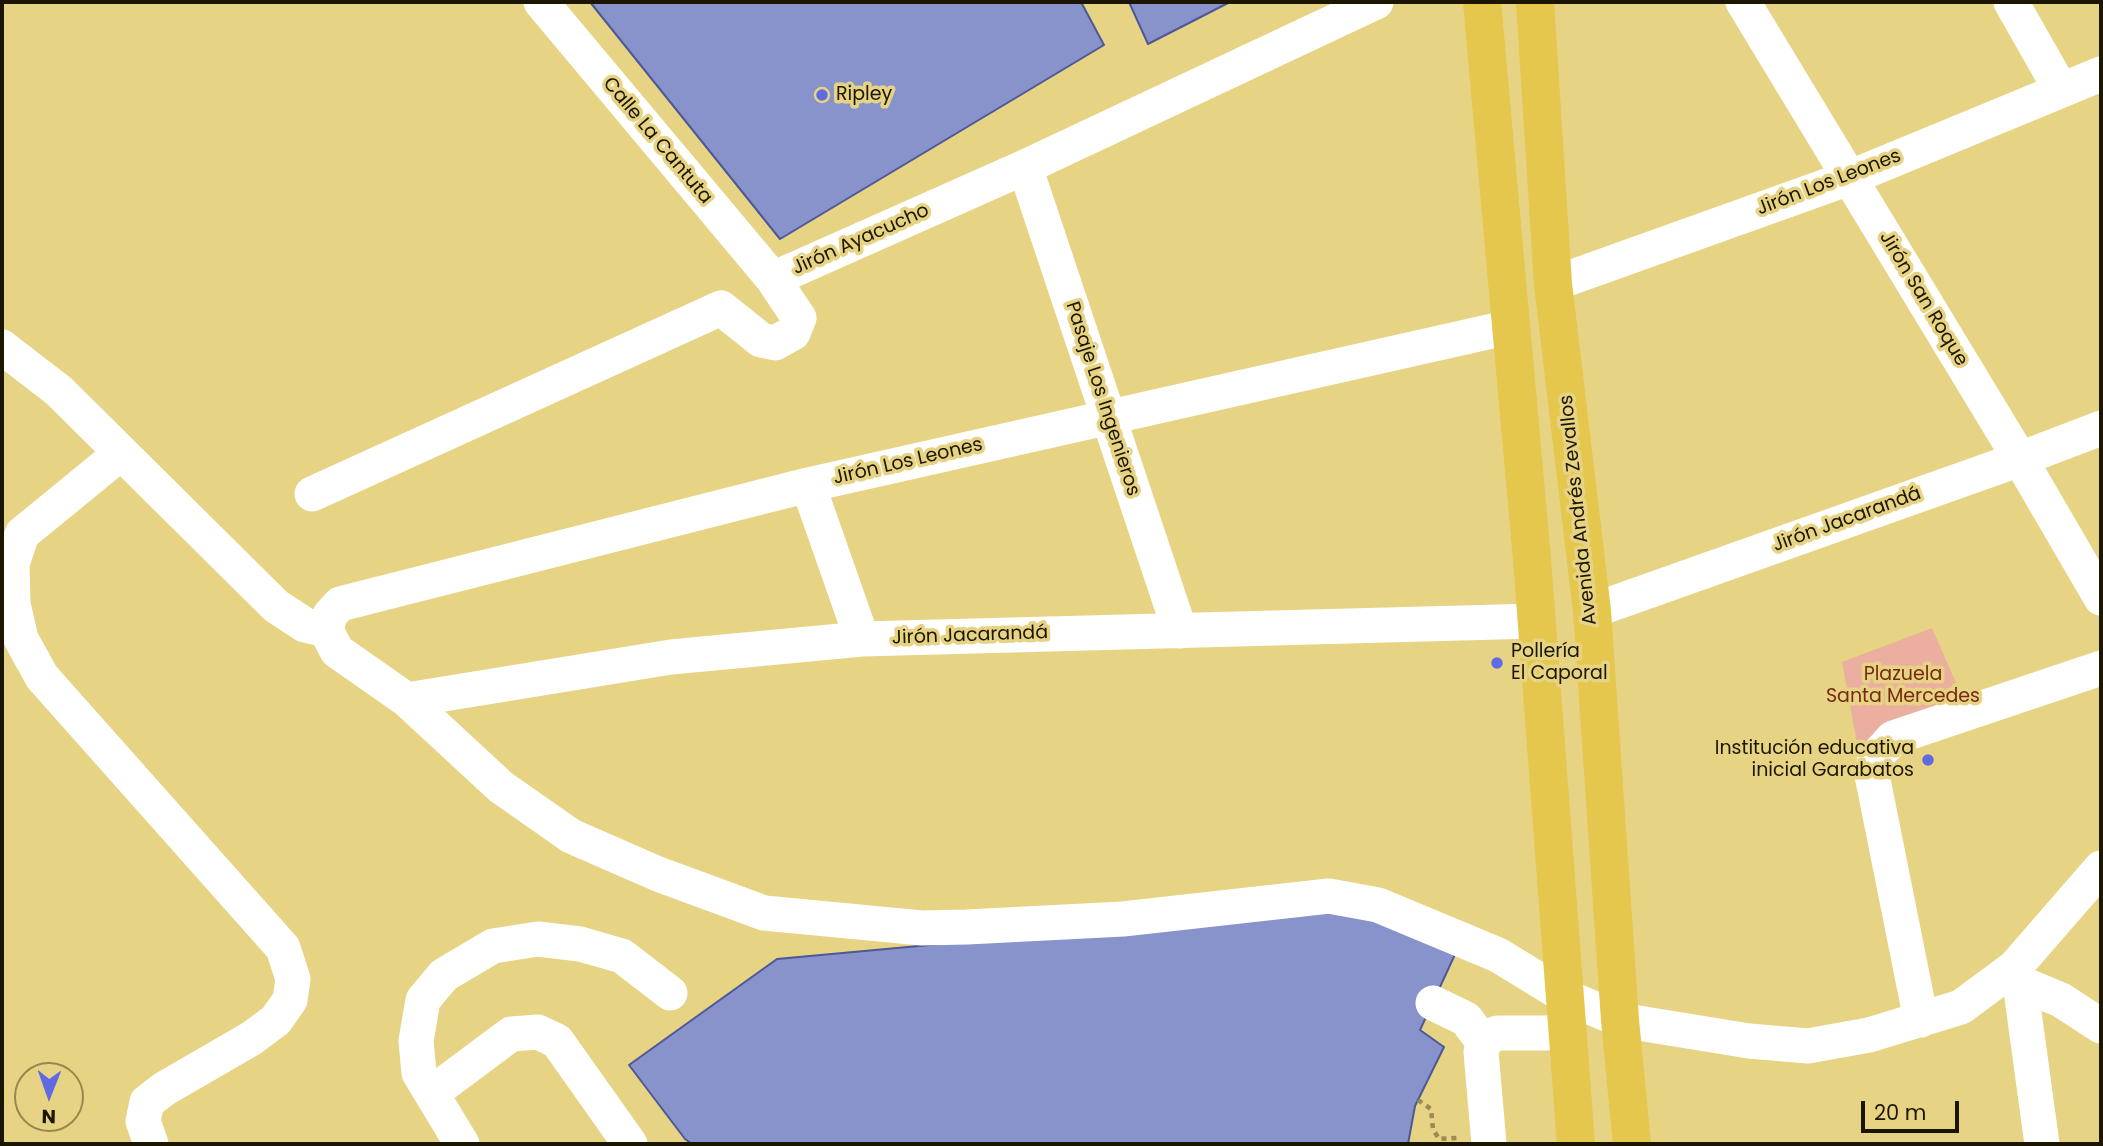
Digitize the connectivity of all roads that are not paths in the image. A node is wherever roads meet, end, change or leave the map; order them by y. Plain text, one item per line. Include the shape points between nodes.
1 (541, 2) edge
2 (1376, 2) edge
3 (1482, 2) edge
4 (1535, 2) edge
5 (1743, 2) edge
6 (2011, 2) edge
7 (2101, 74) edge
8 (2061, 90) junction
9 (1025, 167) junction
10 (1849, 177) junction
11 (773, 279) junction
12 (1553, 284) junction
13 (1510, 327) junction
14 (2, 347) edge
15 (1107, 416) junction
16 (2101, 428) edge
17 (121, 453) junction
18 (2020, 459) junction
19 (808, 485) junction
20 (312, 494) dead end
21 (2101, 598) edge
22 (1592, 611) junction
23 (1536, 621) junction
24 (326, 631) junction
25 (1180, 631) junction
26 (862, 639) junction
27 (2101, 668) edge
28 (407, 700) junction
29 (2101, 868) edge
30 (2018, 975) junction
31 (670, 993) dead end
32 (1433, 1003) dead end
33 (1566, 1014) junction
34 (1620, 1020) junction
35 (1921, 1020) junction
36 (2101, 1026) edge
37 (1484, 1043) junction
38 (432, 1093) junction
39 (151, 1144) edge
40 (462, 1144) edge
41 (630, 1144) edge
42 (1489, 1144) edge
43 (1576, 1144) edge
44 (1632, 1144) edge
45 (2042, 1144) edge

1 - 11 street, Calle La Cantuta
2 - 9 street, Jirón Ayacucho
3 - 13 highway
4 - 12 highway, Avenida Andrés Zevallos
5 - 10 street, Jirón San Roque
6 - 8 street
7 - 8 street, Jirón Los Leones
8 - 10 street, Jirón Los Leones
9 - 11 street, Jirón Ayacucho
9 - 15 street, Pasaje Los Ingenieros
10 - 12 street, Jirón Los Leones
10 - 18 street, Jirón San Roque
11 - 20 street, Jirón Ayacucho via 799,318 793,333 775,343 761,340 721,308
12 - 22 highway, Avenida Andrés Zevallos
13 - 15 street, Jirón Los Leones
13 - 23 highway
14 - 17 street via 59,391
15 - 19 street, Jirón Los Leones
15 - 25 street, Pasaje Los Ingenieros
16 - 18 street, Jirón Jacarandá
17 - 24 street via 276,606 305,625
17 - 39 street via 22,534 12,564 13,604 21,639 42,677 283,948 293,979 290,1000 276,1020 147,1102 143,1121
18 - 21 street, Jirón San Roque
18 - 22 street, Jirón Jacarandá
19 - 24 street, Jirón Los Leones via 340,604 330,615
19 - 26 street
22 - 34 highway, Avenida Andrés Zevallos
23 - 25 street, Jirón Jacarandá
23 - 33 highway
24 - 28 street via 337,651
25 - 26 street, Jirón Jacarandá
26 - 28 street, Jirón Jacarandá via 671,657
27 - 35 street via 1893,738 1875,758 1872,775
28 - 33 street via 501,787 571,836 764,913 922,929 1123,919 1329,896 1378,905 1498,955
29 - 30 street
30 - 35 street via 1961,1007
30 - 36 street
30 - 45 street
31 - 38 street via 622,956 580,944 538,939 493,946 444,975 424,1000 416,1041 419,1073
32 - 37 street via 1466,1018
33 - 34 street
33 - 37 street via 1490,1036
33 - 43 highway
34 - 35 street via 1808,1046
34 - 44 highway, Avenida Andrés Zevallos
37 - 42 street
38 - 40 street
38 - 41 street via 511,1034 538,1032 557,1041

